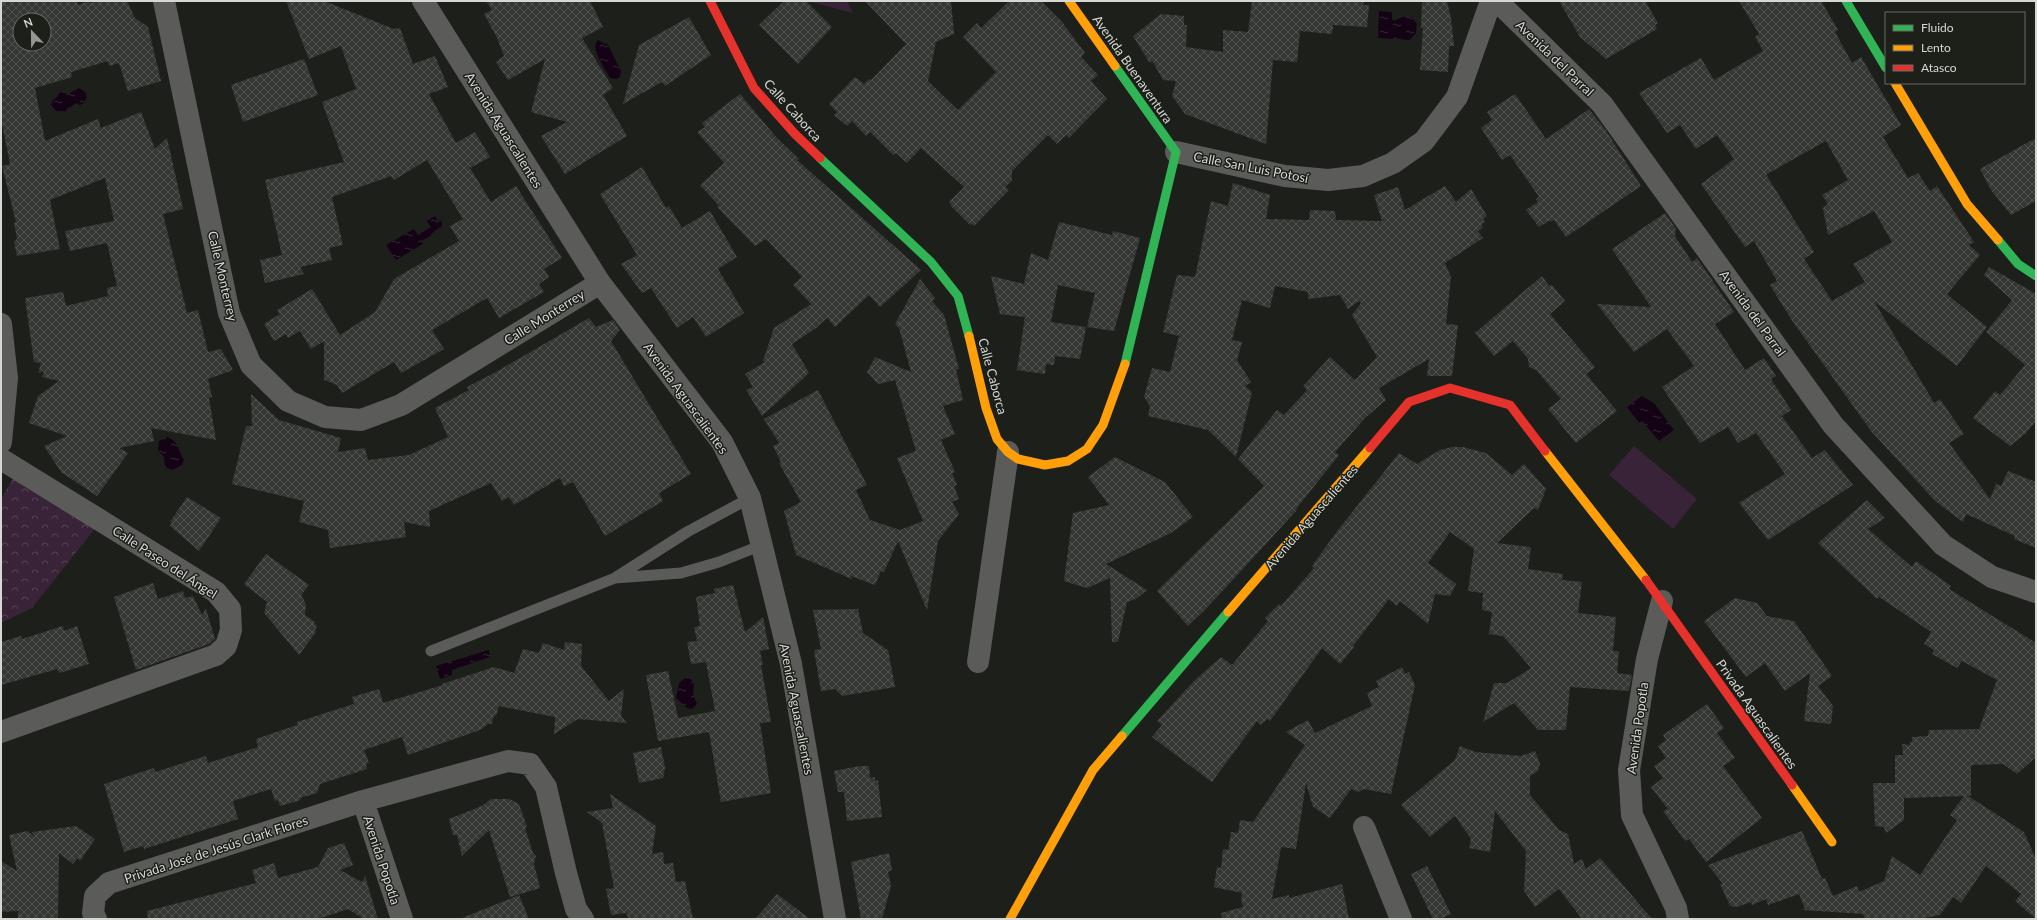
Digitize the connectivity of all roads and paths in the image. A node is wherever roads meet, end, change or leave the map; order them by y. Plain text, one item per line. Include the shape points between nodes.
1 (164, 1) edge
2 (423, 1) edge
3 (710, 1) edge
4 (1069, 1) edge
5 (1491, 1) edge
6 (1497, 1) edge
7 (1846, 1) edge
8 (1885, 66) edge
9 (1896, 84) edge
10 (1176, 152) junction
11 (2036, 276) edge
12 (600, 283) junction
13 (1, 324) edge
14 (1, 442) edge
15 (1008, 452) junction
16 (1, 459) edge
17 (750, 498) junction
18 (762, 545) junction
19 (615, 578) junction
20 (2036, 592) edge
21 (1662, 601) junction
22 (431, 651) dead end
23 (978, 662) dead end
24 (1, 732) edge
25 (363, 801) junction
26 (1364, 827) dead end
27 (1832, 842) dead end
28 (96, 919) edge
29 (402, 919) edge
30 (583, 919) edge
31 (835, 919) edge
32 (1010, 919) edge
33 (1401, 919) edge
34 (1678, 919) edge

1 - 12 street, Calle Monterrey via 229,313 251,365 288,401 325,417 362,420 401,405
2 - 12 street, Avenida Aguascalientes
3 - 15 street, Calle Caborca via 754,88 795,134 931,262 958,296 986,408 997,439
4 - 10 street, Avenida Buenaventura
5 - 10 street, Calle San Luis Potosí via 1457,97 1424,141 1393,163 1363,176 1328,180 1285,176
6 - 20 street, Avenida del Parral via 1602,104 1833,425 1943,545 1992,577
7 - 8 street
9 - 11 street via 1967,204 2018,264
10 - 15 street, Calle Caborca via 1123,373 1104,425 1087,449 1068,461 1045,464 1031,462 1018,459
12 - 17 street, Avenida Aguascalientes via 722,442
13 - 14 street via 6,378
15 - 23 street
16 - 24 street, Calle Paseo del Ángel via 216,592 230,609 231,630 226,646 216,655
17 - 18 street, Avenida Aguascalientes
17 - 19 lane via 687,532
18 - 19 lane via 719,562 681,573
18 - 31 street, Avenida Aguascalientes via 791,664
19 - 22 lane
21 - 27 street, Privada Aguascalientes
21 - 32 street, Avenida Aguascalientes via 1510,405 1450,388 1409,402 1093,770
21 - 34 street, Avenida Popotla via 1647,659 1629,770 1632,815 1676,908
25 - 28 street, Privada José de Jesús Clark Flores via 109,883 95,896 93,913
25 - 29 street, Avenida Popotla
25 - 30 street, Privada José de Jesús Clark Flores via 508,761 530,764 546,786 576,909
26 - 33 street

